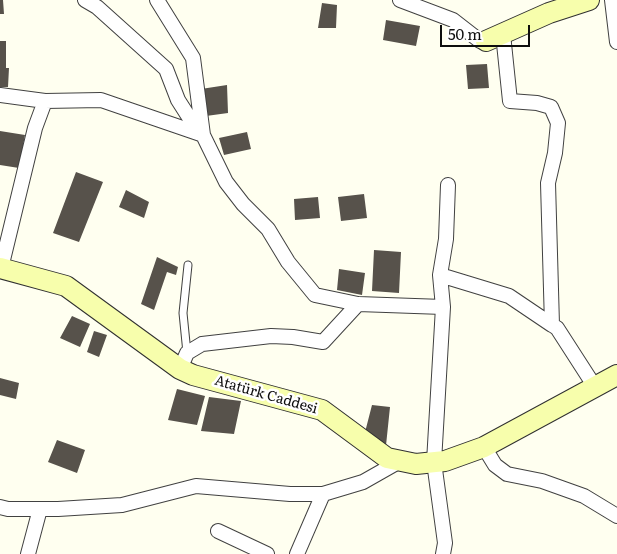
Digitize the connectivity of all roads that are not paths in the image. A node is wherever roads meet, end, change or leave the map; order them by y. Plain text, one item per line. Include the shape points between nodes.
1 (85, 0) edge
2 (157, 0) edge
3 (400, 0) edge
4 (589, 0) edge
5 (612, 0) edge
6 (494, 37) junction
7 (617, 42) edge
8 (0, 95) edge
9 (44, 101) junction
10 (201, 134) junction
11 (448, 185) dead end
12 (188, 265) dead end
13 (0, 268) edge
14 (440, 276) junction
15 (358, 304) junction
16 (443, 307) junction
17 (552, 324) junction
18 (183, 361) junction
19 (617, 375) edge
20 (595, 387) junction
21 (484, 446) junction
22 (400, 461) junction
23 (434, 462) junction
24 (323, 494) junction
25 (0, 507) edge
26 (40, 509) junction
27 (617, 516) edge
28 (218, 531) dead end
29 (28, 554) edge
30 (267, 554) edge
31 (297, 554) edge
32 (443, 554) edge

1 - 10 street via 166,69 178,100
2 - 10 street via 193,58
3 - 6 street via 453,20 480,41
4 - 6 main road
5 - 7 street
6 - 17 street via 510,101 550,107 558,123 548,183
8 - 9 street
9 - 10 street via 101,100
9 - 13 street
10 - 15 street via 226,182 268,229 288,262 315,295
11 - 14 street via 446,239
12 - 18 lane
13 - 18 main road, Atatürk Caddesi via 66,286
14 - 16 street
14 - 17 street via 509,296
15 - 16 street
15 - 18 street via 323,342 293,337 256,337 202,344
16 - 23 street
17 - 20 street
18 - 22 main road, Atatürk Caddesi via 193,375 322,410 387,458
19 - 20 main road, Atatürk Caddesi
20 - 21 main road, Atatürk Caddesi
21 - 23 main road, Atatürk Caddesi
21 - 27 street via 495,465 507,474 542,480 584,496
22 - 23 main road, Atatürk Caddesi via 416,464
22 - 24 street via 363,482
23 - 32 street
24 - 26 street via 196,486 122,505
24 - 31 street
25 - 26 street
26 - 29 street
28 - 30 street

